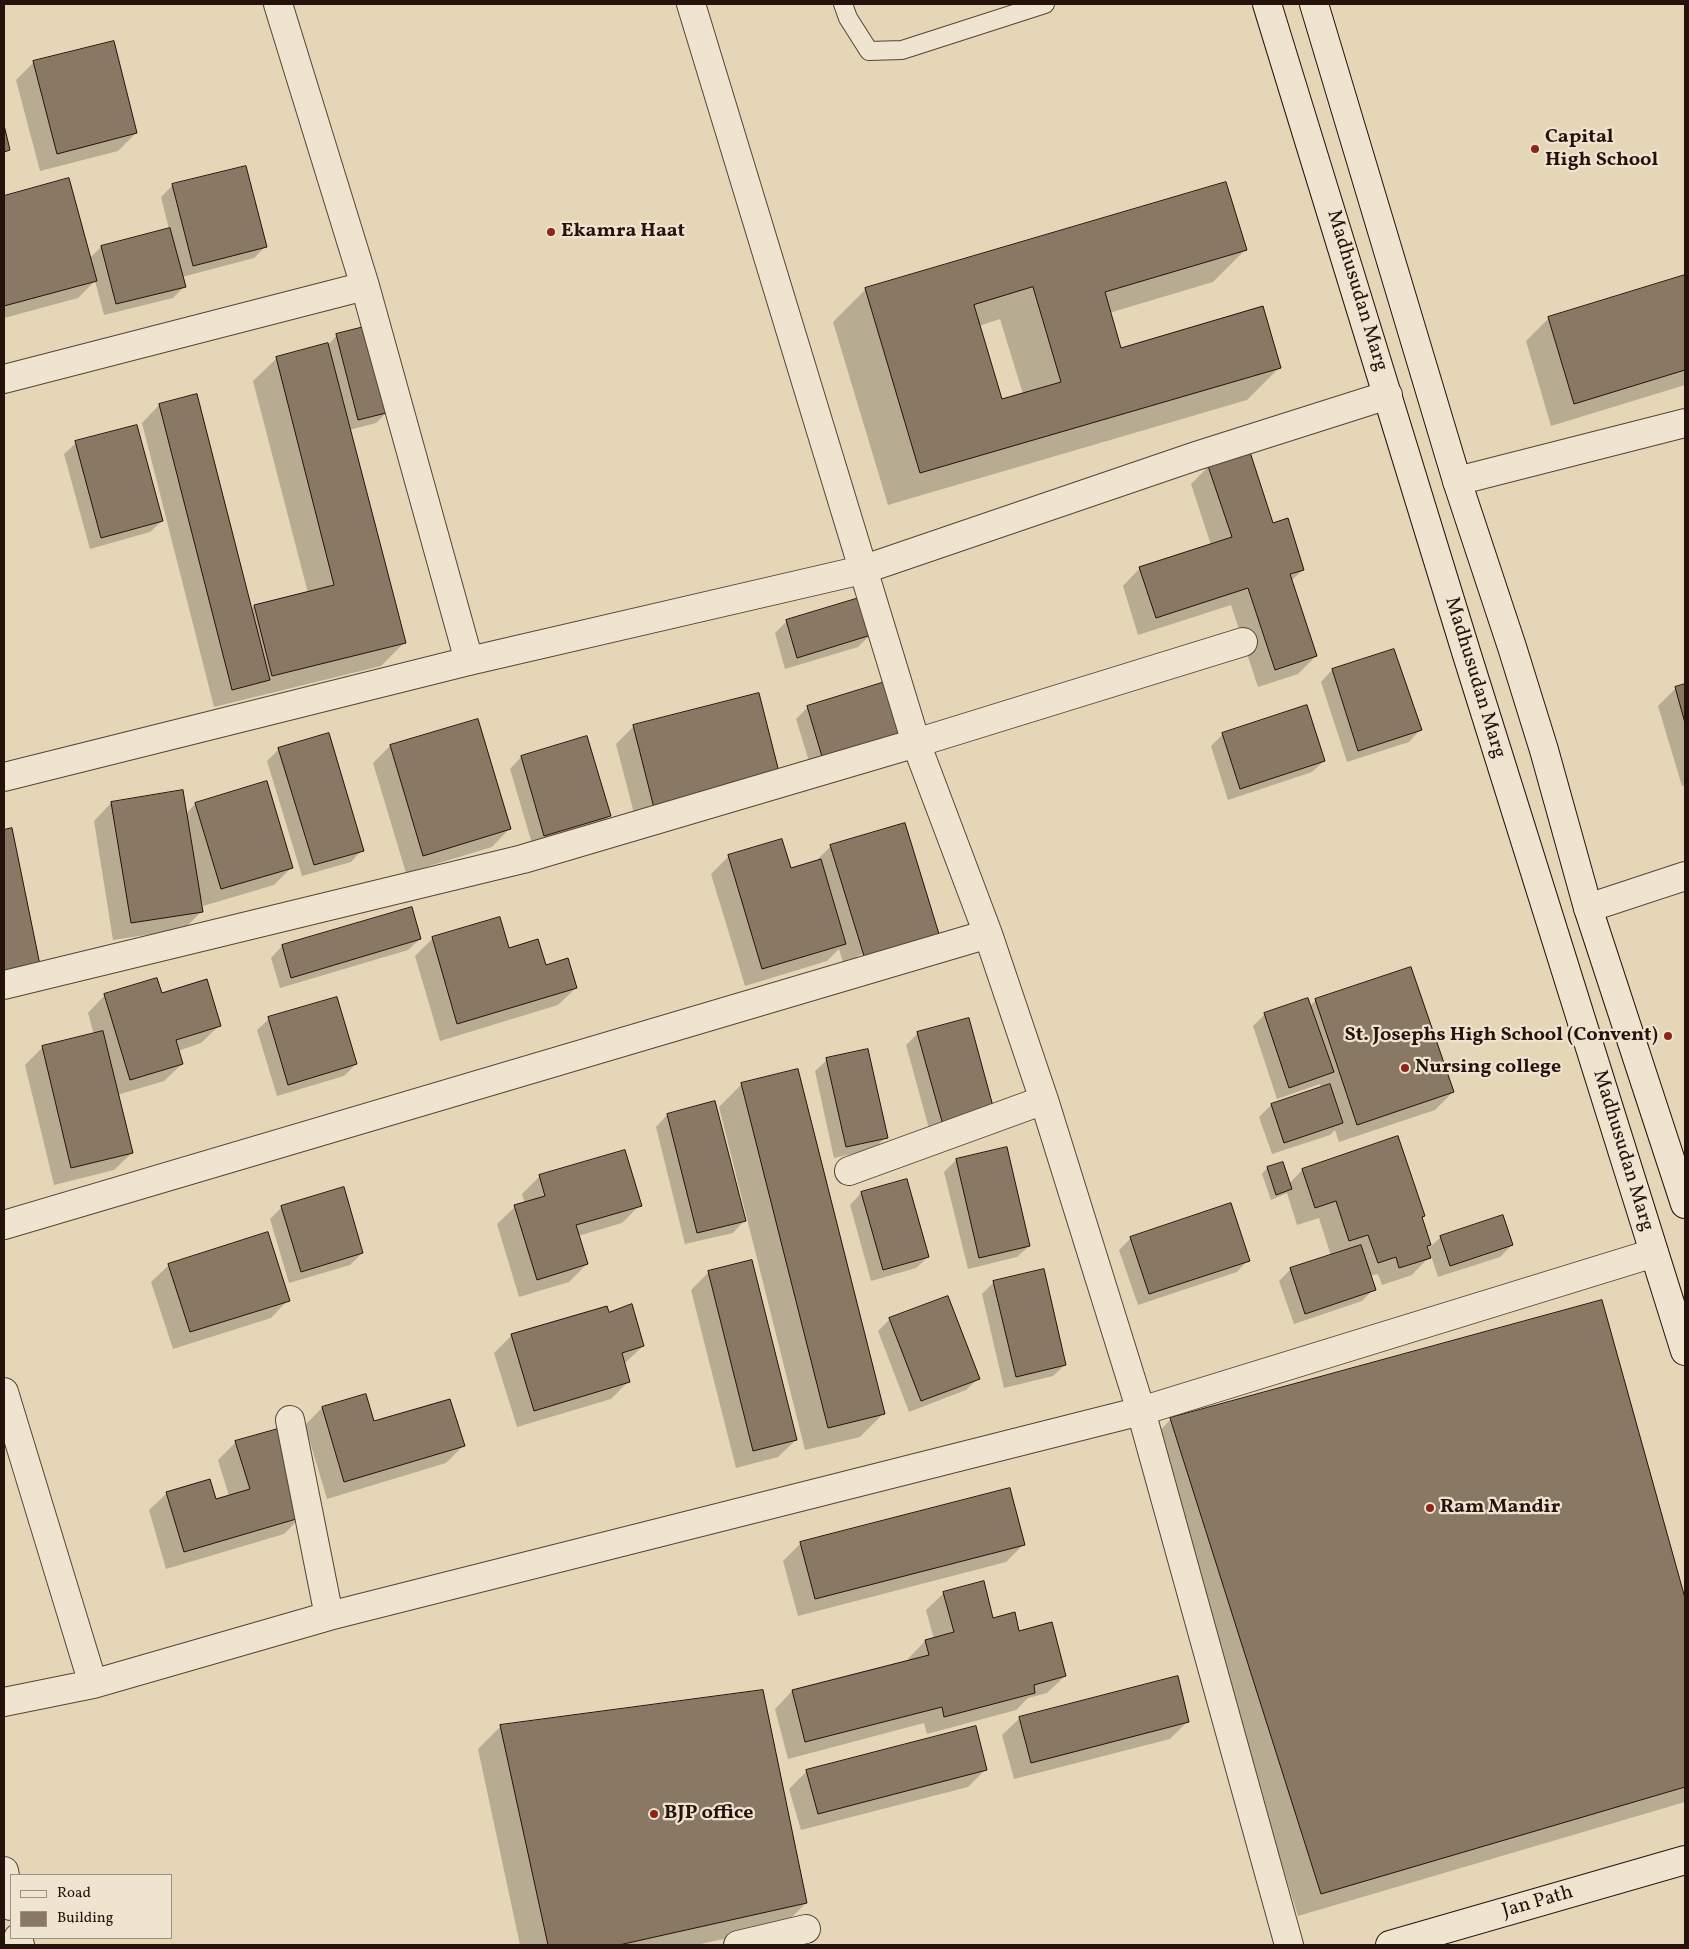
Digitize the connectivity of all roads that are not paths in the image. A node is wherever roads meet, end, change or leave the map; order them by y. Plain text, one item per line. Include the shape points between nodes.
1 (278, 4) edge
2 (692, 4) edge
3 (843, 4) edge
4 (1046, 4) edge
5 (1267, 4) edge
6 (1314, 4) edge
7 (365, 286) junction
8 (4, 378) edge
9 (1388, 395) junction
10 (1685, 423) edge
11 (1457, 481) junction
12 (862, 570) junction
13 (1243, 642) dead end
14 (469, 661) junction
15 (916, 743) junction
16 (4, 777) edge
17 (1685, 876) edge
18 (1588, 908) junction
19 (988, 934) junction
20 (4, 985) edge
21 (1044, 1100) junction
22 (849, 1171) dead end
23 (1685, 1204) edge
24 (4, 1225) edge
25 (1654, 1253) junction
26 (1685, 1351) edge
27 (4, 1392) edge
28 (1140, 1411) junction
29 (290, 1420) dead end
30 (329, 1616) junction
31 (93, 1684) junction
32 (4, 1702) edge
33 (1685, 1860) edge
34 (4, 1871) edge
35 (10, 1901) edge
36 (806, 1929) dead end
37 (738, 1945) edge
38 (1289, 1945) edge
39 (1390, 1945) edge

1 - 7 street
2 - 12 street
3 - 4 lane via 869,51 902,50
5 - 9 street, Madhusudan Marg
6 - 11 street, Madhusudan Marg
7 - 8 street
7 - 14 street
9 - 12 street via 1196,456
9 - 25 street, Madhusudan Marg
10 - 11 street
11 - 18 street, Madhusudan Marg via 1544,750
12 - 14 street
12 - 15 street
13 - 15 street
14 - 16 street
15 - 19 street
15 - 20 street via 522,859
17 - 18 street
18 - 23 street, Madhusudan Marg
19 - 21 street
19 - 24 street
21 - 22 street
21 - 28 street
25 - 26 street, Madhusudan Marg
25 - 28 street
27 - 31 street
28 - 30 street
28 - 38 street
29 - 30 street
30 - 31 street
31 - 32 street
33 - 39 street, Jan Path
34 - 35 street
36 - 37 street

